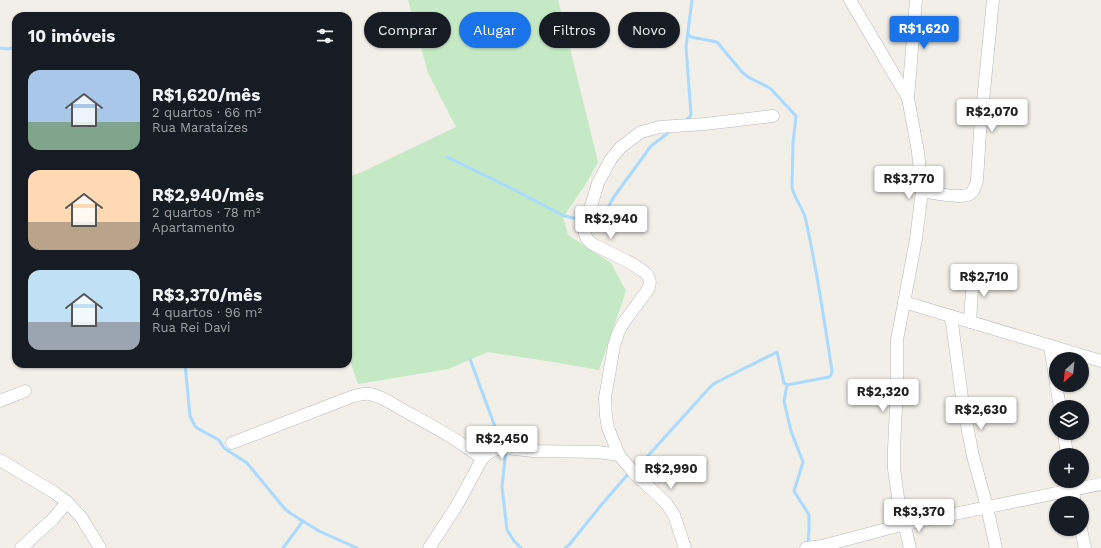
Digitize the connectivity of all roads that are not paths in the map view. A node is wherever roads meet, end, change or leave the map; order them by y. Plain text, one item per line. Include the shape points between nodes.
1 (850, 0) edge
2 (916, 0) edge
3 (993, 0) edge
4 (908, 98) junction
5 (773, 116) dead end
6 (922, 191) junction
7 (972, 273) dead end
8 (904, 302) junction
9 (952, 316) junction
10 (970, 322) junction
11 (1050, 346) junction
12 (1051, 352) edge
13 (1101, 361) edge
14 (25, 391) dead end
15 (0, 401) edge
16 (232, 443) dead end
17 (619, 455) junction
18 (482, 459) junction
19 (0, 460) edge
20 (1089, 484) edge
21 (1101, 484) edge
22 (1060, 488) edge
23 (67, 502) junction
24 (987, 507) junction
25 (905, 524) junction
26 (1082, 536) edge
27 (822, 547) edge
28 (21, 548) edge
29 (100, 548) edge
30 (429, 548) edge
31 (685, 548) edge
32 (806, 548) edge
33 (910, 548) edge
34 (996, 548) edge
35 (1085, 548) edge

1 - 4 street
2 - 4 street
3 - 6 street via 976,186 967,196
4 - 6 street
5 - 17 street via 660,127 642,132 621,147 598,183 584,234 591,243 642,270 648,275 650,282 647,291 624,322 614,346 605,398 608,428
6 - 8 street
7 - 10 street
8 - 9 street
8 - 25 street via 897,340 894,469
9 - 10 street
9 - 24 street via 963,405
10 - 11 street
11 - 12 street
11 - 13 street
14 - 15 street
16 - 18 street via 357,395 368,394 383,399 452,436
17 - 18 street via 507,448 494,450
17 - 31 street via 666,503 674,515
18 - 30 street via 456,507
19 - 23 street
20 - 21 street
22 - 24 street
23 - 28 street
23 - 29 street via 81,517
24 - 25 street
24 - 34 street
25 - 27 street
25 - 33 street
26 - 35 street
27 - 32 street

